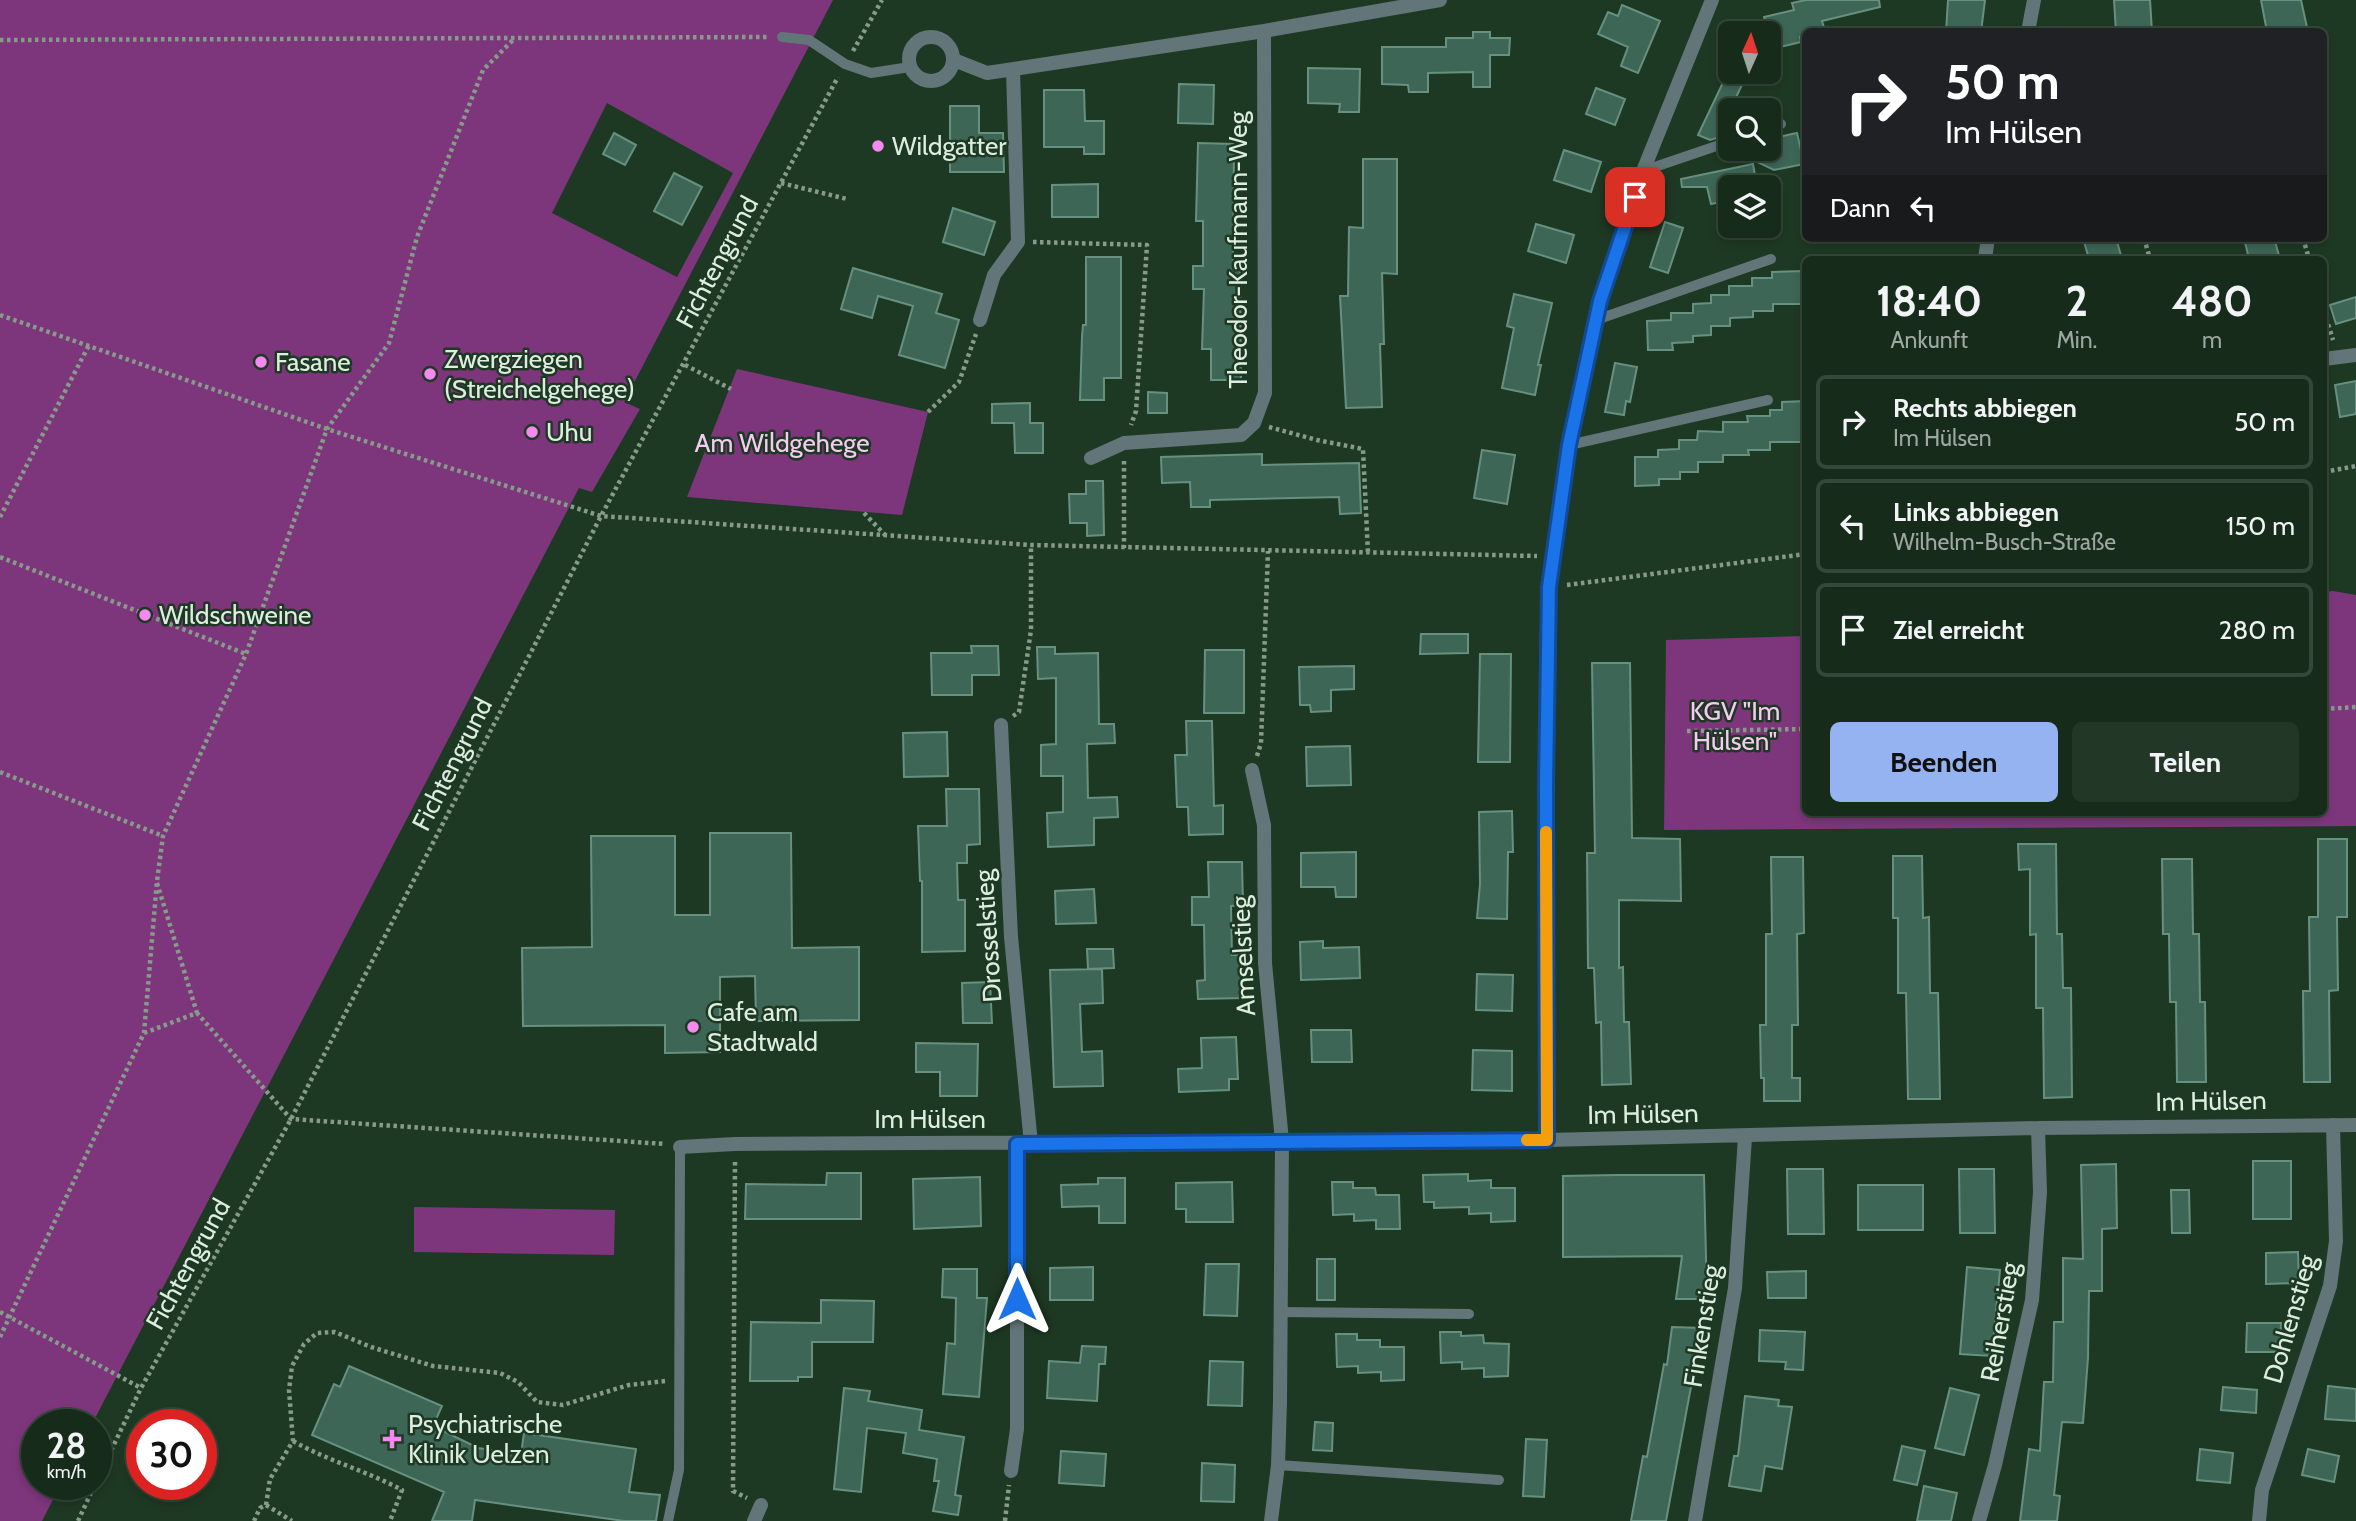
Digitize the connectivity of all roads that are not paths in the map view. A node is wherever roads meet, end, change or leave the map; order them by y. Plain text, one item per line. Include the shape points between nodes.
1 (1440, 0) edge
2 (1712, 0) edge
3 (2034, 0) edge
4 (2029, 28) edge
5 (1264, 31) junction
6 (782, 37) road end
7 (954, 60) junction
8 (910, 67) junction
9 (1013, 69) junction
10 (1718, 145) edge
11 (1643, 171) junction
12 (1771, 259) dead end
13 (980, 320) road end
14 (1596, 320) junction
15 (2356, 355) edge
16 (2331, 358) edge
17 (1768, 400) dead end
18 (1569, 445) junction
19 (1091, 458) dead end
20 (1001, 724) road end
21 (1252, 770) road end
22 (2333, 1125) junction
23 (2356, 1125) edge
24 (2038, 1128) junction
25 (1745, 1137) junction
26 (1547, 1140) junction
27 (1282, 1141) junction
28 (1024, 1144) junction
29 (680, 1147) joint
30 (1282, 1312) junction
31 (1469, 1314) dead end
32 (1278, 1465) junction
33 (1011, 1471) road end
34 (1499, 1480) dead end
35 (761, 1505) road end
36 (668, 1521) edge
37 (754, 1521) edge
38 (1271, 1521) edge
39 (1695, 1521) edge
40 (1979, 1521) edge
41 (2259, 1521) edge

1 - 5 street
2 - 11 street
3 - 4 street
5 - 9 street
5 - 19 street, Theodor-Kaufmann-Weg via 1265,393 1254,423 1241,435 1124,443
6 - 8 lane via 809,40 845,64 871,73
7 - 8 street via 948,74 936,81 921,79
7 - 8 street via 945,42 925,38 910,53
7 - 9 street via 987,73
9 - 13 street via 1018,242 994,275
10 - 11 lane
11 - 14 street
12 - 14 lane
14 - 18 street
15 - 16 street
17 - 18 lane
18 - 26 street via 1549,587
20 - 28 street, Drosselstieg
21 - 27 street, Amselstieg via 1264,825 1265,963
22 - 23 street, Im Hülsen
22 - 24 street, Im Hülsen
22 - 41 street, Dohlenstieg via 2336,1241 2330,1286 2262,1490
24 - 25 street, Im Hülsen
24 - 40 street, Reiherstieg via 2040,1192 2032,1300
25 - 26 street, Im Hülsen
25 - 39 street, Finkenstieg via 1735,1288
26 - 27 street, Im Hülsen
27 - 28 street, Im Hülsen
27 - 30 street, Amselstieg
28 - 29 street, Im Hülsen via 735,1143
28 - 33 street, Drosselstieg via 1017,1429
29 - 36 lane via 679,1470
30 - 31 lane
30 - 32 street, Amselstieg
32 - 34 lane
32 - 38 street, Amselstieg
35 - 37 street

